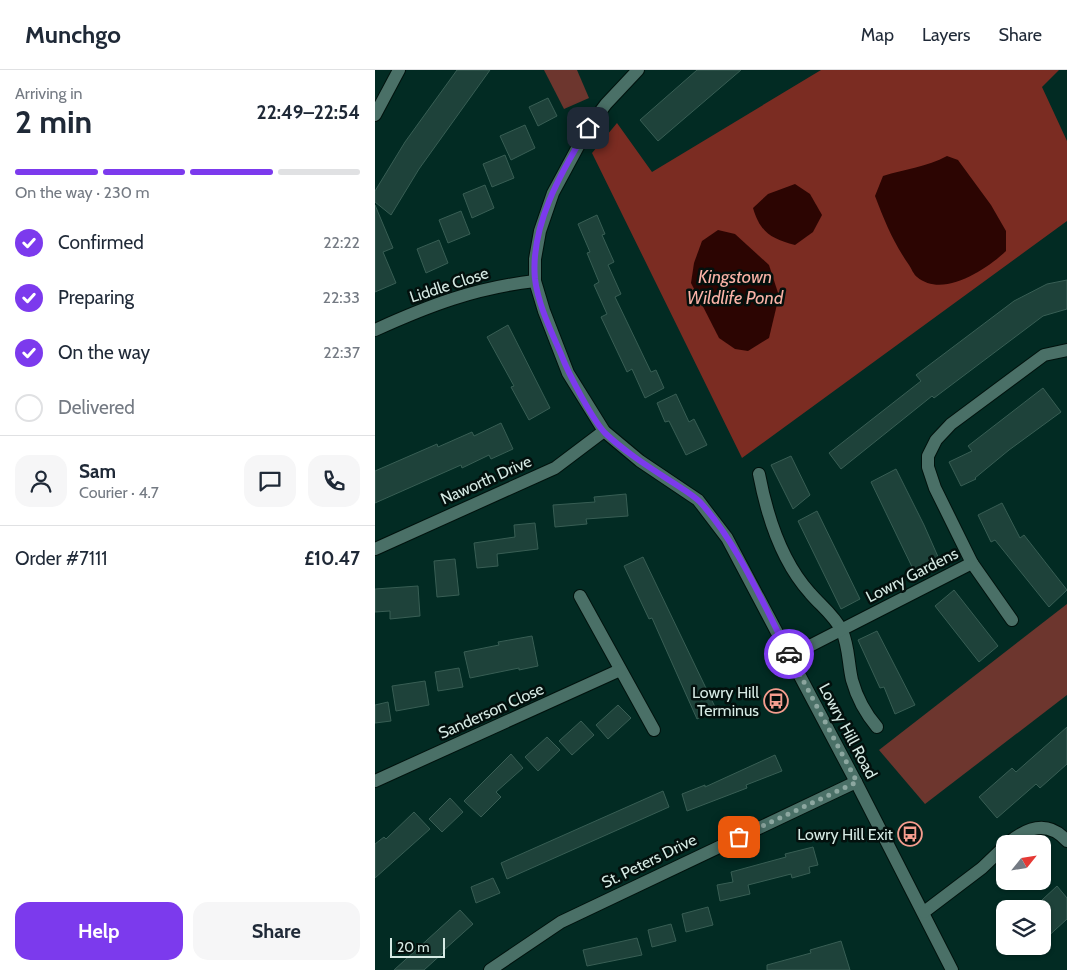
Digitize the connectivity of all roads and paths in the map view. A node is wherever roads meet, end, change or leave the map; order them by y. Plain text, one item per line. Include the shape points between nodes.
1 (399, 70) edge
2 (638, 70) edge
3 (375, 115) edge
4 (535, 281) junction
5 (375, 330) edge
6 (1067, 350) edge
7 (604, 431) junction
8 (759, 474) dead end
9 (375, 549) edge
10 (972, 563) junction
11 (580, 596) dead end
12 (1012, 620) dead end
13 (841, 629) junction
14 (790, 656) junction
15 (620, 670) junction
16 (877, 727) dead end
17 (654, 730) dead end
18 (375, 781) edge
19 (857, 782) junction
20 (1023, 835) edge
21 (1067, 840) edge
22 (996, 854) edge
23 (924, 912) junction
24 (490, 970) edge
25 (952, 970) edge

1 - 3 street
2 - 4 street, Lowry Hill Road via 588,128 553,193 540,230
4 - 5 street, Liddle Close via 503,285 430,305
4 - 7 street, Lowry Hill Road via 568,373
6 - 10 street, Lowry Gardens via 1044,354 951,424 928,456 928,468 935,488
7 - 9 street, Naworth Drive via 555,468
7 - 14 street, Lowry Hill Road via 698,500 711,515 727,538
8 - 13 street via 777,540 787,559 809,593 832,615
10 - 12 street
10 - 13 street, Lowry Gardens
11 - 15 street
13 - 14 street, Lowry Gardens
13 - 16 street via 847,644 852,680 864,712
14 - 19 street, Lowry Hill Road
15 - 17 street
15 - 18 street, Sanderson Close
19 - 23 street, Lowry Hill Road
19 - 24 street, St. Peters Drive via 561,922
20 - 21 street via 1035,828 1050,828 1058,830
22 - 23 street
23 - 25 street, Lowry Hill Road

